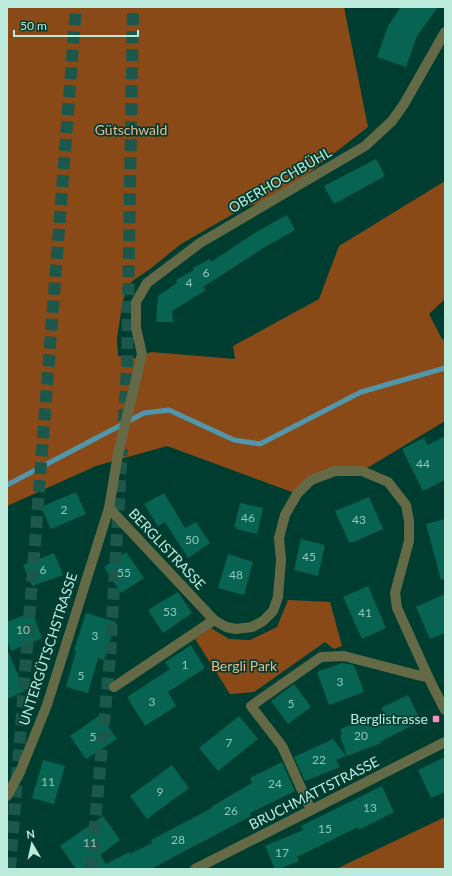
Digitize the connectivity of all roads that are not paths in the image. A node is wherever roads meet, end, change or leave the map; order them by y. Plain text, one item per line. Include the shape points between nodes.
1 (445, 32) edge
2 (139, 344) joint
3 (110, 508) junction
4 (214, 620) junction
5 (428, 677) junction
6 (114, 687) dead end
7 (445, 710) edge
8 (445, 742) edge
9 (7, 796) edge
10 (311, 810) junction
11 (195, 869) edge

1 - 2 street, OBERHOCHBÜHL via 404,104 392,121 365,146 200,243 147,283 136,302
2 - 3 street, BERGLISTRASSE, bridge via 142,354 118,454
3 - 4 street, BERGLISTRASSE
3 - 9 street, UNTERGÜTSCHSTRASSE via 47,705 20,772
4 - 5 street, BERGLISTRASSE via 236,629 252,627 273,611 278,597 280,538 285,515 296,494 311,480 335,470 362,470 388,482 406,505 409,520 408,542 395,593 397,608
4 - 6 street
5 - 7 street, BERGLISTRASSE
5 - 10 street via 344,656 321,657 251,706 282,746
8 - 10 street, BRUCHMATTSTRASSE
10 - 11 street, BRUCHMATTSTRASSE

